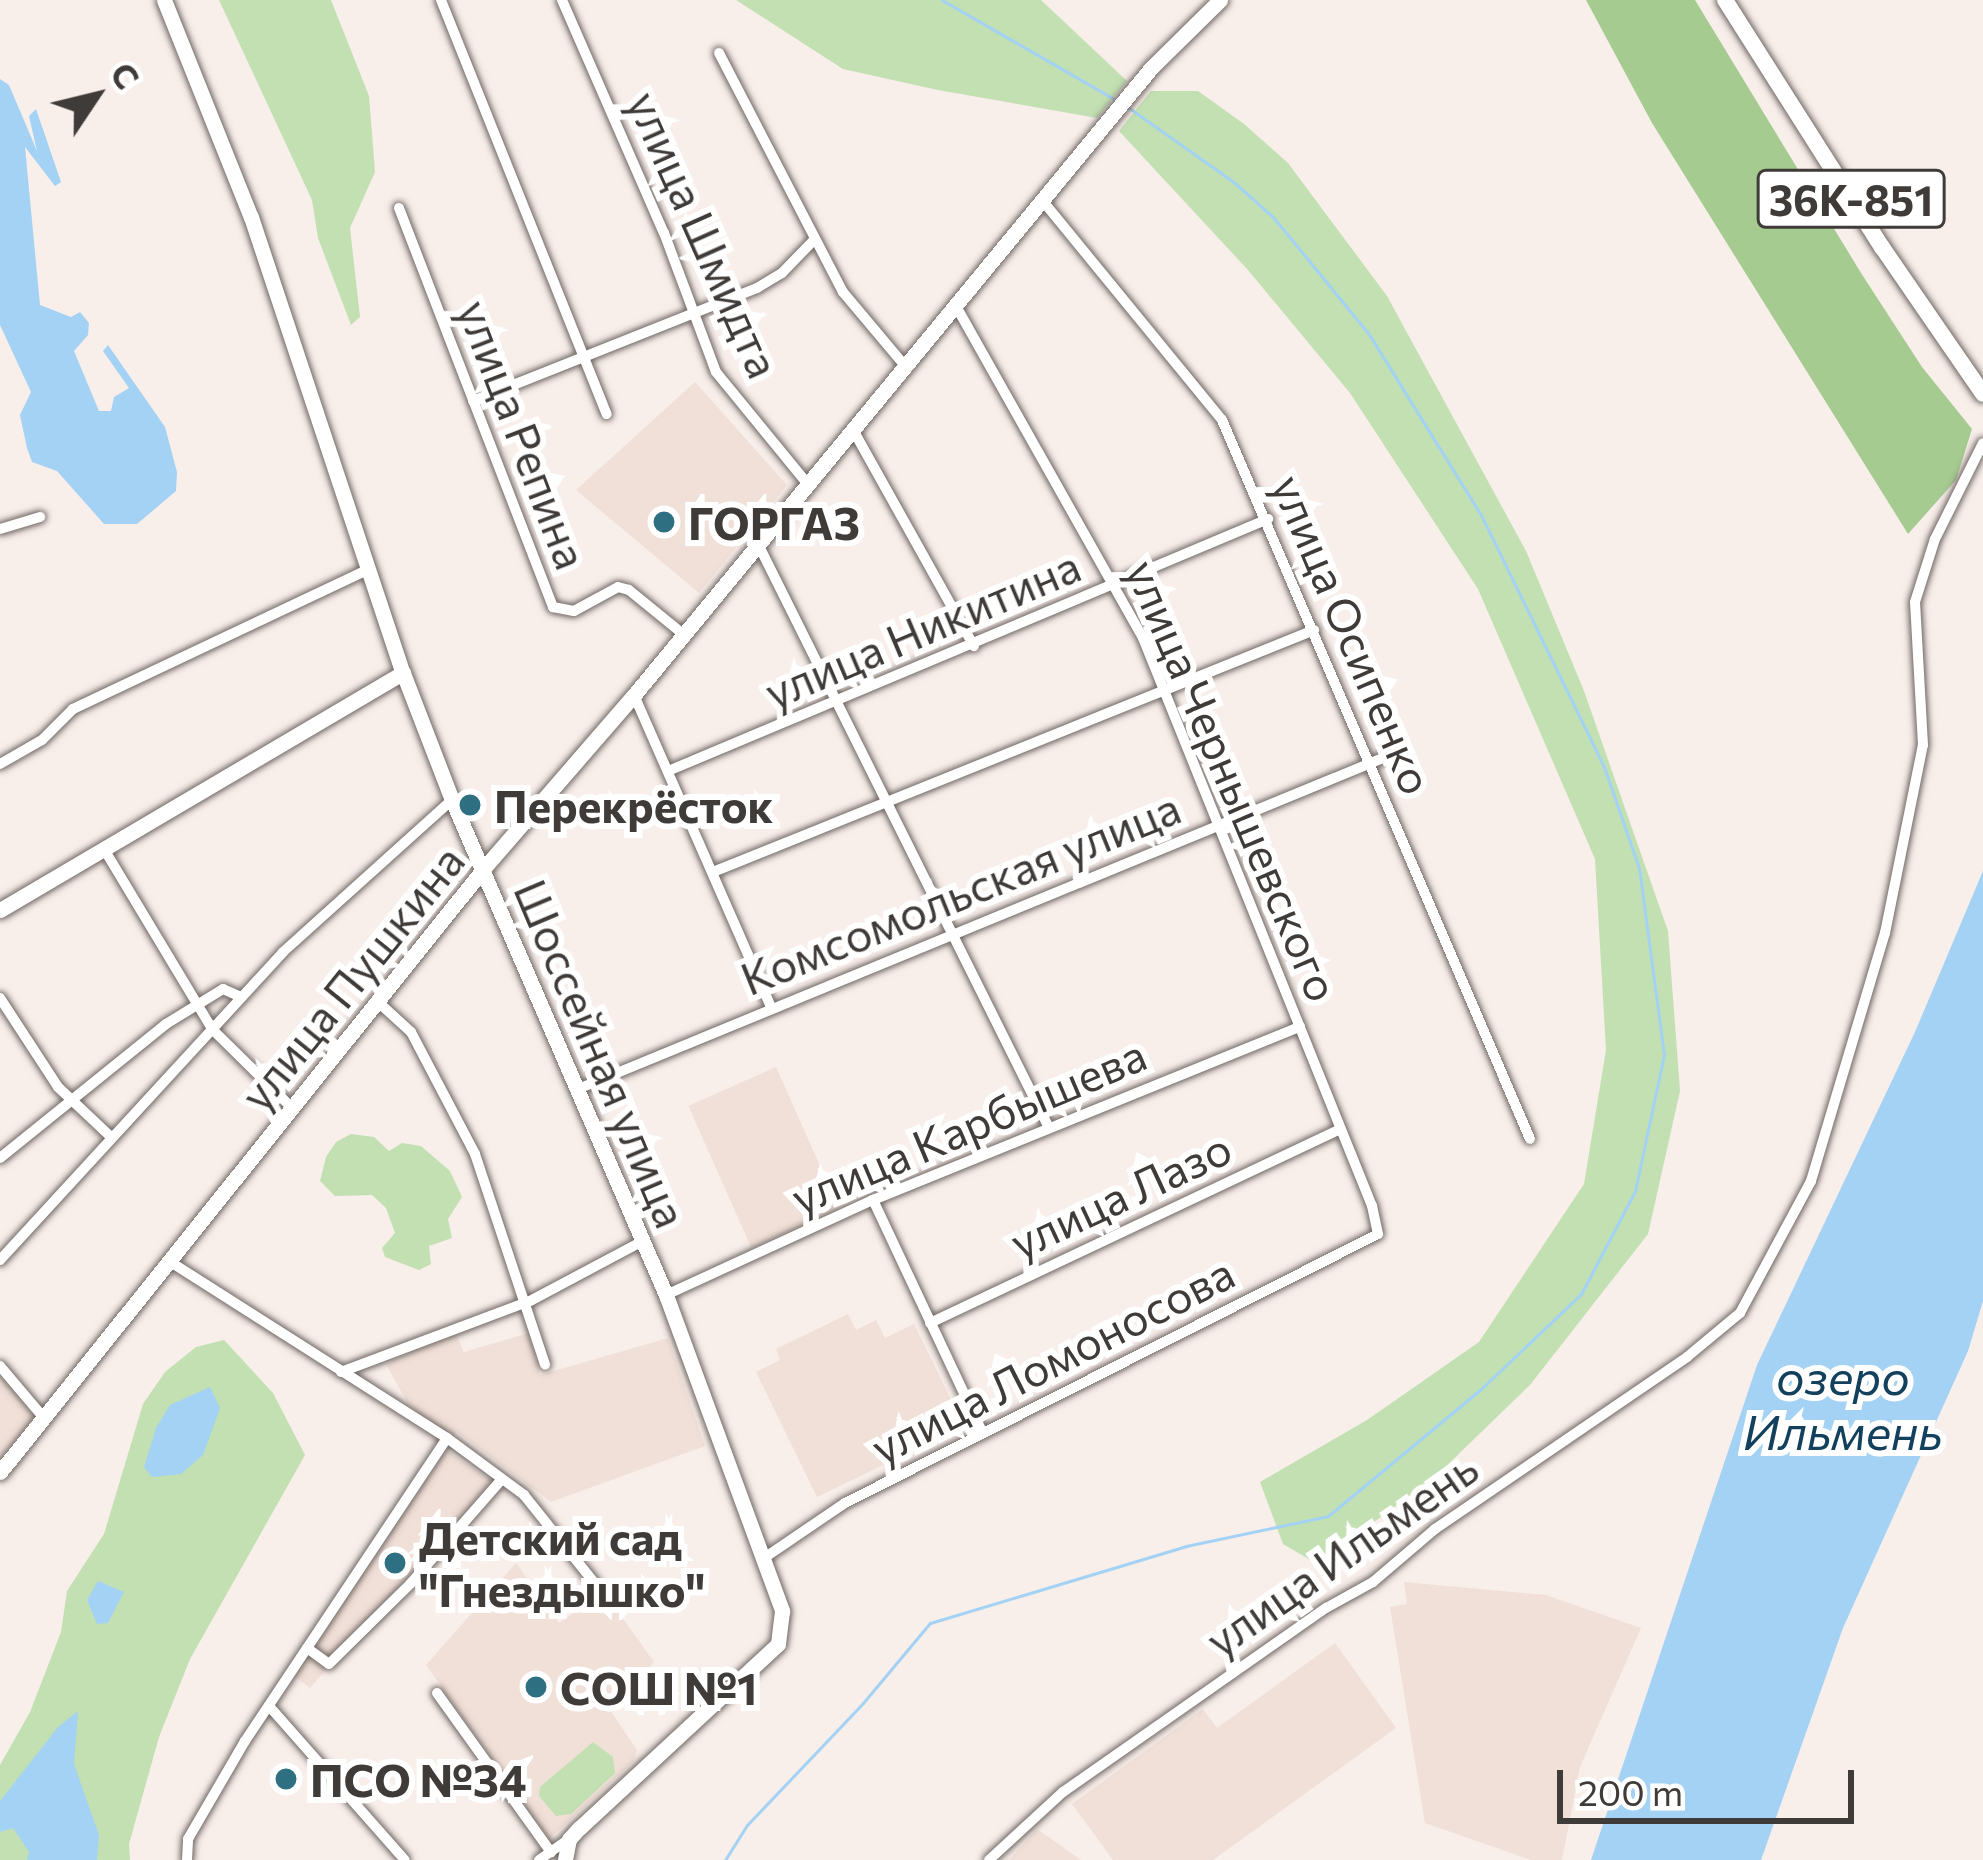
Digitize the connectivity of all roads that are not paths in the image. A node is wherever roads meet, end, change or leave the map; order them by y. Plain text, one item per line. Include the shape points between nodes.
1 (164, 0) edge
2 (441, 0) edge
3 (562, 0) edge
4 (1220, 0) edge
5 (1725, 0) edge
6 (719, 52) dead end
7 (1042, 200) junction
8 (398, 208) dead end
9 (814, 239) junction
10 (956, 306) junction
11 (696, 316) junction
12 (585, 358) junction
13 (905, 367) junction
14 (1983, 394) edge
15 (473, 401) junction
16 (607, 413) dead end
17 (852, 428) junction
18 (1983, 443) edge
19 (806, 482) junction
20 (40, 517) dead end
21 (1268, 519) junction
22 (0, 529) edge
23 (758, 544) junction
24 (368, 568) junction
25 (1118, 585) junction
26 (1314, 630) junction
27 (683, 634) junction
28 (974, 646) junction
29 (403, 674) junction
30 (1162, 687) junction
31 (634, 695) junction
32 (837, 704) junction
33 (1400, 751) dead end
34 (0, 764) edge
35 (1369, 764) junction
36 (668, 771) junction
37 (452, 800) junction
38 (886, 800) junction
39 (1220, 826) junction
40 (104, 849) junction
41 (484, 868) junction
42 (713, 872) junction
43 (0, 910) edge
44 (952, 935) junction
45 (241, 997) junction
46 (0, 998) edge
47 (377, 1001) junction
48 (199, 1005) junction
49 (771, 1006) junction
50 (1300, 1027) junction
51 (212, 1029) junction
52 (578, 1089) junction
53 (70, 1097) junction
54 (292, 1108) junction
55 (1049, 1128) junction
56 (1340, 1129) junction
57 (111, 1137) junction
58 (1530, 1139) dead end
59 (0, 1158) edge
60 (873, 1201) junction
61 (1378, 1234) joint
62 (643, 1241) junction
63 (0, 1260) edge
64 (169, 1261) junction
65 (666, 1295) junction
66 (528, 1302) junction
67 (930, 1323) junction
68 (545, 1365) dead end
69 (0, 1366) edge
70 (341, 1372) junction
71 (44, 1418) junction
72 (982, 1432) junction
73 (447, 1438) junction
74 (0, 1472) edge
75 (502, 1479) junction
76 (764, 1558) junction
77 (596, 1586) dead end
78 (307, 1648) junction
79 (437, 1693) dead end
80 (268, 1706) junction
81 (558, 1856) edge
82 (188, 1860) edge
83 (405, 1860) edge
84 (538, 1860) edge
85 (989, 1860) edge

1 - 24 main road, Шоссейная улица via 251,217
2 - 12 street
3 - 11 street, улица Шмидта
4 - 7 main road, улица Пушкина via 1151,68
5 - 14 main road, 36К-851
6 - 9 street
7 - 10 main road, улица Пушкина
7 - 21 street, улица Осипенко via 1222,420
8 - 15 street, улица Репина
9 - 11 street via 782,273
9 - 13 street via 843,292
10 - 13 main road, улица Пушкина
10 - 25 street, улица Чернышевского
11 - 12 street
11 - 19 street, улица Шмидта via 716,373
12 - 15 street
12 - 16 street
13 - 17 main road, улица Пушкина
15 - 27 street, улица Репина via 553,607 574,611 618,587
17 - 19 main road, улица Пушкина
17 - 28 street
18 - 85 street, улица Ильмень via 1935,539 1916,602 1923,745 1886,933 1811,1181 1740,1313 1435,1529 1373,1582 1063,1792
19 - 23 main road, улица Пушкина
20 - 22 street
21 - 25 street, улица Никитина
21 - 26 street, улица Осипенко
23 - 27 main road, улица Пушкина
23 - 32 street
24 - 29 main road, Шоссейная улица
24 - 34 street via 73,709 42,740
25 - 28 street, улица Никитина
25 - 30 street, улица Чернышевского
26 - 30 street
26 - 35 street, улица Осипенко
27 - 31 main road, улица Пушкина
28 - 32 street, улица Никитина
29 - 37 main road, Шоссейная улица
29 - 40 main road
30 - 38 street
30 - 39 street, улица Чернышевского
31 - 36 street
31 - 41 main road, улица Пушкина
32 - 36 street, улица Никитина
32 - 38 street
33 - 35 street, Комсомольская улица
35 - 39 street, Комсомольская улица
35 - 58 street, улица Осипенко
36 - 42 street
37 - 41 main road, Шоссейная улица
37 - 45 street
38 - 42 street
38 - 44 street
39 - 44 street, Комсомольская улица
39 - 50 street, улица Чернышевского
40 - 43 main road
40 - 48 street
41 - 47 main road, улица Пушкина
41 - 52 main road, Шоссейная улица
42 - 49 street
44 - 49 street, Комсомольская улица
44 - 55 street
45 - 48 street via 223,989
45 - 51 street
46 - 53 street
47 - 54 main road, улица Пушкина
47 - 66 street via 411,1031 475,1154
48 - 51 street
48 - 53 street
49 - 52 street, Комсомольская улица
50 - 55 street, улица Карбышева
50 - 56 street, улица Чернышевского
51 - 54 street
51 - 57 street
52 - 62 main road, Шоссейная улица
53 - 57 street
53 - 59 street
54 - 64 main road, улица Пушкина
55 - 60 street, улица Карбышева
56 - 61 street, улица Чернышевского
56 - 67 street, улица Лазо
57 - 63 street
60 - 65 street, улица Карбышева
60 - 67 street
61 - 72 street, улица Ломоносова
62 - 65 main road, Шоссейная улица
62 - 66 street
64 - 70 street
64 - 71 main road, улица Пушкина
65 - 76 main road, Шоссейная улица
66 - 68 street
66 - 70 street
67 - 72 street
69 - 71 street
70 - 73 street
71 - 74 main road, улица Пушкина
72 - 76 street, улица Ломоносова via 845,1503
73 - 75 street
73 - 78 street
75 - 77 street
75 - 78 street via 329,1664
76 - 81 main road, Шоссейная улица via 782,1611 778,1644
78 - 80 street
79 - 81 street
80 - 82 street via 192,1832
80 - 83 street
81 - 84 street

